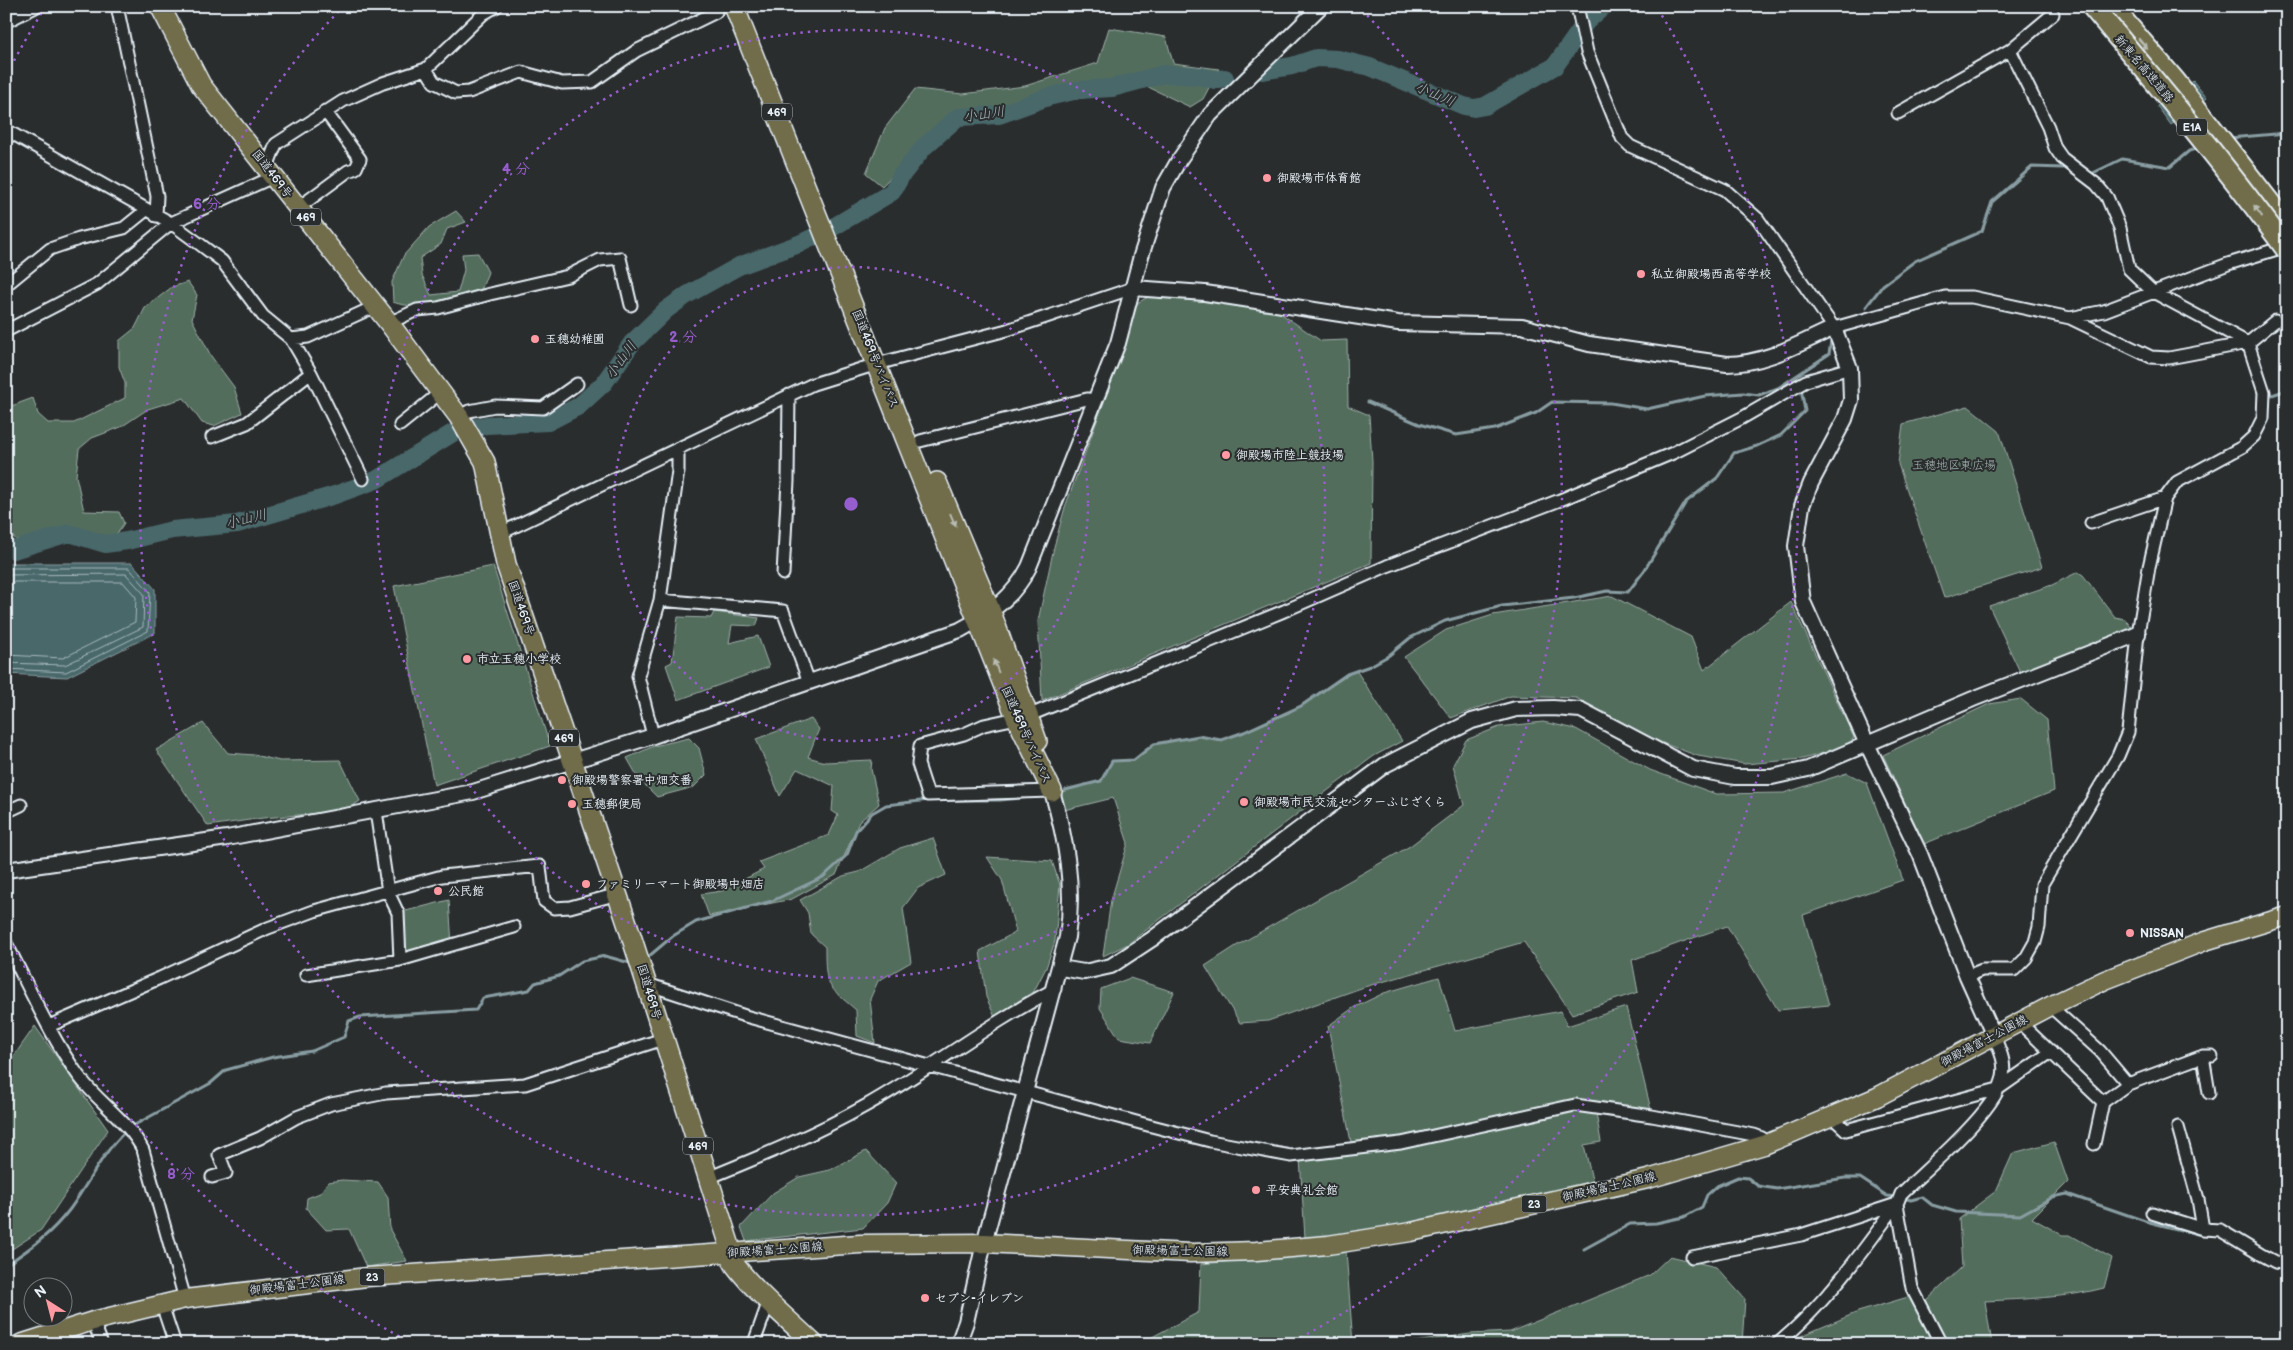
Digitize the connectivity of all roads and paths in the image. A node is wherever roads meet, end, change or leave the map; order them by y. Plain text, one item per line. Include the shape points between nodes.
1 (34, 6) edge
2 (117, 6) edge
3 (160, 6) edge
4 (497, 6) edge
5 (713, 6) edge
6 (734, 6) edge
7 (744, 6) edge
8 (1321, 6) edge
9 (2092, 6) edge
10 (2111, 6) edge
11 (1578, 10) edge
12 (2053, 14) dead end
13 (6, 20) edge
14 (2010, 50) junction
15 (426, 69) junction
16 (325, 111) junction
17 (1898, 113) dead end
18 (6, 130) edge
19 (270, 172) junction
20 (298, 208) junction
21 (150, 213) junction
22 (823, 217) junction
23 (170, 223) junction
24 (2287, 225) edge
25 (2287, 246) edge
26 (2287, 250) edge
27 (6, 285) edge
28 (1133, 288) junction
29 (2153, 292) junction
30 (630, 305) dead end
31 (376, 306) junction
32 (2070, 318) junction
33 (2275, 321) dead end
34 (389, 323) junction
35 (1834, 328) junction
36 (6, 331) edge
37 (291, 339) junction
38 (2248, 342) junction
39 (882, 363) junction
40 (1850, 368) junction
41 (311, 373) junction
42 (577, 384) dead end
43 (441, 392) junction
44 (789, 395) junction
45 (1094, 400) junction
46 (400, 425) dead end
47 (464, 425) junction
48 (212, 437) dead end
49 (920, 441) junction
50 (678, 448) junction
51 (364, 479) dead end
52 (2165, 498) junction
53 (2091, 523) dead end
54 (499, 534) junction
55 (783, 574) dead end
56 (660, 600) junction
57 (985, 616) junction
58 (2138, 634) junction
59 (809, 682) junction
60 (1023, 716) junction
61 (653, 736) junction
62 (1867, 744) junction
63 (572, 760) junction
64 (1052, 791) junction
65 (21, 805) dead end
66 (376, 811) junction
67 (6, 812) edge
68 (6, 870) edge
69 (388, 892) junction
70 (618, 894) junction
71 (2287, 916) edge
72 (514, 927) dead end
73 (6, 942) edge
74 (400, 960) junction
75 (1060, 968) junction
76 (306, 975) dead end
77 (1967, 976) junction
78 (647, 984) junction
79 (1055, 989) junction
80 (2050, 1006) junction
81 (2019, 1022) junction
82 (49, 1026) junction
83 (1994, 1036) junction
84 (663, 1039) junction
85 (2051, 1052) junction
86 (931, 1065) junction
87 (2128, 1084) junction
88 (1998, 1089) junction
89 (1025, 1092) junction
90 (2209, 1093) dead end
91 (2103, 1102) junction
92 (1832, 1118) junction
93 (2178, 1127) dead end
94 (2094, 1144) dead end
95 (1764, 1145) junction
96 (212, 1177) dead end
97 (708, 1178) junction
98 (1898, 1204) junction
99 (2152, 1213) dead end
100 (2203, 1229) junction
101 (984, 1243) junction
102 (730, 1254) junction
103 (1692, 1257) dead end
104 (2287, 1264) edge
105 (185, 1299) junction
106 (768, 1301) junction
107 (162, 1305) junction
108 (94, 1321) junction
109 (20, 1344) edge
110 (102, 1344) edge
111 (175, 1344) edge
112 (752, 1344) edge
113 (814, 1344) edge
114 (958, 1344) edge
115 (1777, 1344) edge
116 (1941, 1344) edge

1 - 13 street
2 - 21 street via 157,196
3 - 19 highway, 国道469号 / 469 via 201,85
4 - 15 street via 483,14
5 - 15 street via 716,12 636,51 592,82 562,83 521,72 469,92 456,93 434,82
6 - 22 highway, 国道469号バイパス / 469
7 - 22 highway, 国道469号バイパス / 469
8 - 28 street via 1228,96 1193,138 1163,188
26 -> 9 highway, 新東名高速道路 / E1A, bridge via 2163,90
10 -> 24 highway, 新東名高速道路 / E1A via 2174,80
11 - 35 street via 1587,52 1622,138 1630,146 1724,190 1758,219
12 - 14 street
14 - 17 street
14 - 29 street via 2055,148 2107,197 2120,228 2129,269
15 - 16 street via 383,82
16 - 19 street via 276,144
16 - 20 street via 360,159 356,168
18 - 21 street
19 - 20 highway, 国道469号 / 469
19 - 23 street
20 - 31 highway, 国道469号 / 469
21 - 23 street
21 - 27 street via 124,228 50,249
22 - 39 highway, 国道469号バイパス / 469
23 - 36 street via 97,284
23 - 37 street via 222,261 263,316
25 - 29 street
28 - 35 street via 1205,293 1398,322 1522,326 1589,344 1727,364 1759,361
28 - 39 street via 1007,330
28 - 45 street via 1118,343
29 - 32 street via 2104,311
29 - 38 street
30 - 34 street via 620,258 600,260 568,276 438,308 417,310
31 - 34 highway, 国道469号 / 469
31 - 37 street via 308,337
32 - 35 street via 1972,297 1945,298
32 - 38 street via 2151,357 2169,358
33 - 38 street
34 - 43 highway, 国道469号 / 469
35 - 40 street
37 - 41 street
38 - 52 street via 2264,392 2263,418 2254,436 2242,447 2177,482
39 - 44 street via 813,384
39 - 49 highway, 国道469号バイパス
39 - 57 highway, 国道469号バイパス
40 - 60 street via 1801,384 1673,453 1387,566
40 - 62 street via 1851,400 1802,506 1796,546 1804,602
41 - 48 street via 247,423
41 - 51 street
42 - 47 street via 543,408 496,406 469,411
43 - 46 street
43 - 47 highway, 国道469号 / 469
44 - 50 street
44 - 55 street
45 - 49 street via 1087,399
45 - 57 street via 1029,566 1013,592
47 - 54 highway, 国道469号 / 469 via 485,462
49 -> 57 highway, 国道469号バイパス
50 - 54 street
50 - 56 street via 678,471
52 - 53 street
52 - 58 street
54 - 63 highway, 国道469号 / 469 via 506,564
56 - 59 street via 783,611
56 - 61 street via 638,676
57 - 59 street via 960,630
57 - 60 highway, 国道469号バイパス
58 - 62 street
58 - 77 street via 2128,732 2118,756 2042,884 2035,942 2014,970 1982,970
59 - 61 street
60 - 64 highway, 国道469号バイパス
60 - 64 street via 920,746 918,764 928,795
61 - 63 street
62 - 75 street via 1808,769 1772,777 1736,777 1693,769 1581,710 1516,710 1472,721 1378,770 1111,966 1084,972
62 - 77 street via 1920,854
63 - 66 street via 473,792
63 - 70 highway, 国道469号 / 469
64 - 75 street via 1067,850 1071,888 1071,912
65 - 67 street
66 - 68 street via 228,838
66 - 69 street
69 - 70 street via 442,876 540,866 544,901 554,908
69 - 74 street via 398,913
69 - 82 street via 314,911 268,928
70 - 78 highway, 国道469号 / 469
71 - 80 main road, 御殿場富士公園線 / 23 via 2156,959
72 - 74 street
73 - 82 street
74 - 76 street
75 - 79 street
77 - 83 street
78 - 84 highway, 国道469号 / 469
78 - 86 street via 745,1016
79 - 86 street
79 - 89 street
80 - 81 main road, 御殿場富士公園線 / 23
80 - 87 street via 2100,1051
81 - 83 main road, 御殿場富士公園線 / 23
81 - 85 street
82 - 105 street via 78,1074 98,1100 124,1122 143,1150
83 - 88 street via 2004,1062
83 - 92 main road, 御殿場富士公園線 / 23
84 - 96 street via 525,1084 386,1093 331,1104 219,1155 226,1173
84 - 97 highway, 国道469号 / 469
85 - 88 street
85 - 91 street
86 - 89 street
86 - 97 street via 867,1106 813,1134
87 - 90 street via 2208,1056
87 - 91 street
88 - 92 street via 1846,1130
88 - 98 street via 1979,1117 1901,1194
89 - 95 street via 1210,1141 1291,1156 1401,1143 1575,1104 1754,1135 1762,1138
89 - 101 street
91 - 94 street
92 - 95 main road, 御殿場富士公園線 / 23
93 - 100 street
95 - 101 main road, 御殿場富士公園線 / 23 via 1648,1179 1411,1232 1328,1245 1191,1253
97 - 102 highway, 国道469号 / 469
98 - 103 street via 1801,1234
98 - 115 street via 1800,1326
98 - 116 street via 1912,1288
99 - 100 street
100 - 104 street via 2220,1230 2275,1262
101 - 102 main road, 御殿場富士公園線 / 23 via 860,1244
101 - 114 street
102 - 105 main road, 御殿場富士公園線 / 23 via 367,1278
102 - 106 highway, 国道469号 / 469 via 734,1264
105 - 107 main road, 御殿場富士公園線 / 23
106 - 112 street
106 - 113 highway, 国道469号 / 469
107 - 108 main road, 御殿場富士公園線 / 23
107 - 111 street
108 - 109 main road, 御殿場富士公園線 / 23
108 - 110 street

